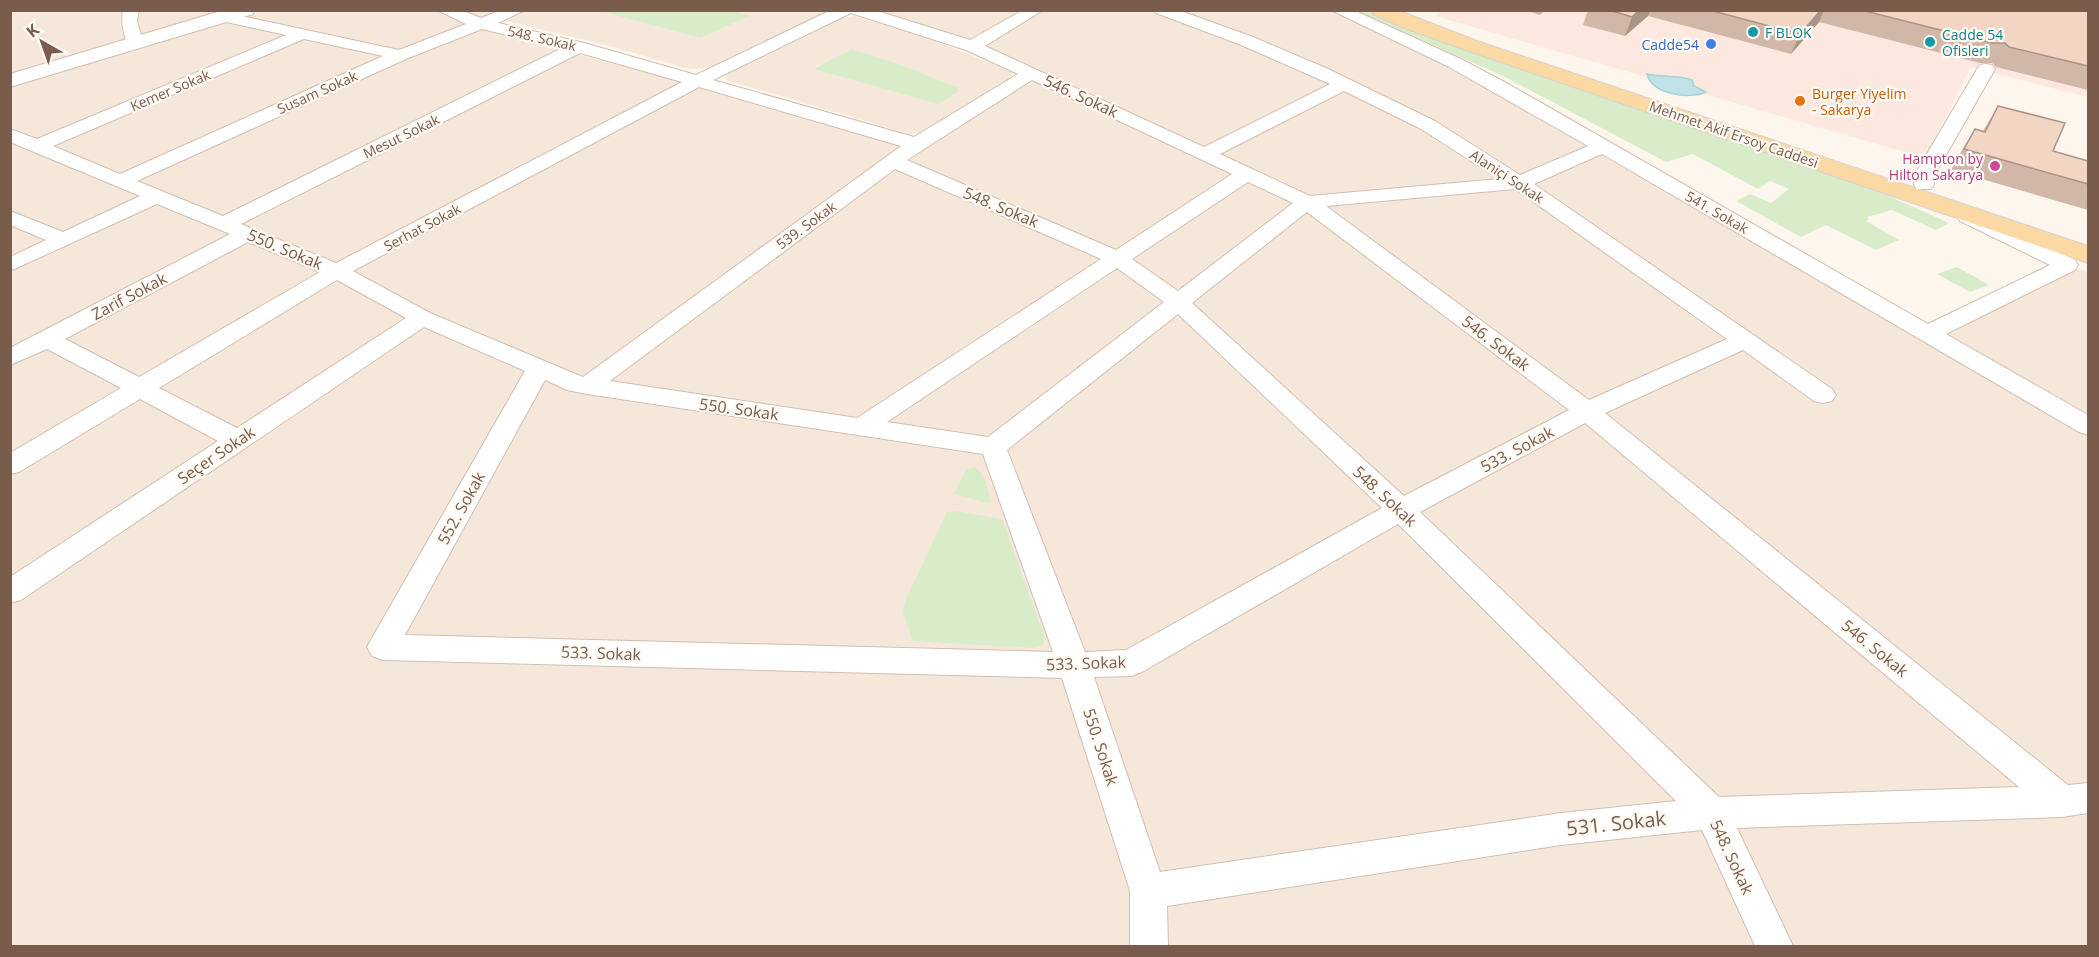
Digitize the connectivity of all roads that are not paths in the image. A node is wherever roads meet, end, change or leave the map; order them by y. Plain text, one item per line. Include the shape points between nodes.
1 (131, 10) edge
2 (246, 10) edge
3 (445, 10) edge
4 (517, 10) edge
5 (845, 10) edge
6 (856, 10) edge
7 (1035, 10) edge
8 (1162, 10) edge
9 (1339, 10) edge
10 (1380, 10) edge
11 (1405, 10) edge
12 (223, 17) junction
13 (481, 24) junction
14 (303, 34) junction
15 (135, 42) junction
16 (972, 46) junction
17 (578, 47) junction
18 (400, 55) junction
19 (1986, 69) dead end
20 (1032, 73) junction
21 (10, 81) edge
22 (698, 81) junction
23 (1344, 84) junction
24 (10, 135) edge
25 (916, 144) junction
26 (37, 146) junction
27 (1604, 146) junction
28 (1203, 155) junction
29 (893, 161) junction
30 (1246, 174) junction
31 (120, 181) junction
32 (1519, 183) junction
33 (1928, 193) junction
34 (157, 196) junction
35 (1306, 202) junction
36 (10, 216) edge
37 (236, 229) junction
38 (2088, 237) edge
39 (64, 240) junction
40 (2088, 255) edge
41 (1117, 258) junction
42 (10, 265) edge
43 (337, 271) junction
44 (1178, 302) junction
45 (422, 318) junction
46 (1928, 333) junction
47 (46, 339) junction
48 (1746, 340) junction
49 (10, 358) edge
50 (539, 369) junction
51 (587, 387) junction
52 (140, 388) junction
53 (1823, 395) dead end
54 (1587, 411) junction
55 (2088, 426) edge
56 (861, 427) junction
57 (238, 440) junction
58 (993, 447) junction
59 (10, 465) edge
60 (1401, 510) junction
61 (10, 592) edge
62 (383, 647) joint
63 (1074, 665) junction
64 (2075, 799) edge
65 (1712, 813) junction
66 (1148, 891) junction
67 (1149, 946) edge
68 (1774, 946) edge

1 - 15 street via 129,21
2 - 12 street
3 - 13 street, 548. Sokak
4 - 13 street, Susam Sokak
5 - 22 street, Serhat Sokak
6 - 16 street, 546. Sokak
7 - 16 street
8 - 23 street, Alaniçi Sokak via 1247,41
9 - 27 street, 541. Sokak via 1455,63
10 - 33 main road, Mehmet Akif Ersoy Caddesi via 1470,45
11 - 33 main road, Mehmet Akif Ersoy Caddesi via 1481,40
12 - 14 street
12 - 15 street
13 - 17 street, 548. Sokak
13 - 18 street, Susam Sokak
14 - 18 street
14 - 26 street, Kemer Sokak
15 - 21 street
16 - 20 street, 546. Sokak
17 - 22 street, 548. Sokak
17 - 37 street, Mesut Sokak
18 - 31 street, Susam Sokak
19 - 33 street via 1924,176
20 - 25 street, 539. Sokak
20 - 28 street, 546. Sokak
22 - 25 street, 548. Sokak
22 - 43 street, Serhat Sokak
23 - 28 street
23 - 32 street, Alaniçi Sokak via 1428,125
24 - 26 street, 550. Sokak
25 - 29 street, 539. Sokak
26 - 31 street, 550. Sokak
27 - 32 street
27 - 46 street, 541. Sokak
28 - 30 street, 546. Sokak
29 - 41 street, 548. Sokak
29 - 51 street, 539. Sokak
30 - 35 street, 546. Sokak
30 - 41 street
31 - 34 street, 550. Sokak
32 - 35 street
32 - 48 street, Alaniçi Sokak
33 - 38 main road, Mehmet Akif Ersoy Caddesi
33 - 40 main road, Mehmet Akif Ersoy Caddesi
33 - 46 street via 2067,265
34 - 37 street, 550. Sokak
34 - 39 street
35 - 44 street
35 - 54 street, 546. Sokak
36 - 39 street
37 - 43 street, 550. Sokak
37 - 47 street, Zarif Sokak
39 - 42 street
41 - 44 street, 548. Sokak
41 - 56 street
43 - 45 street, 550. Sokak
43 - 52 street, Serhat Sokak
44 - 58 street
44 - 60 street, 548. Sokak
45 - 50 street, 550. Sokak
45 - 57 street, Seçer Sokak
46 - 55 street, 541. Sokak
47 - 49 street, Zarif Sokak
47 - 52 street
48 - 53 street, Alaniçi Sokak
48 - 54 street, 533. Sokak
50 - 51 street, 550. Sokak
50 - 62 street, 552. Sokak
51 - 56 street, 550. Sokak
52 - 57 street
52 - 59 street, Serhat Sokak
54 - 60 street, 533. Sokak
54 - 64 street, 546. Sokak
56 - 58 street, 550. Sokak
57 - 61 street, Seçer Sokak
58 - 63 street, 550. Sokak
60 - 63 street, 533. Sokak via 1131,663
60 - 65 street, 548. Sokak
62 - 63 street, 533. Sokak
63 - 66 street, 550. Sokak
64 - 65 street, 531. Sokak
65 - 66 street, 531. Sokak via 1561,829
65 - 68 street, 548. Sokak
66 - 67 street, 550. Sokak

